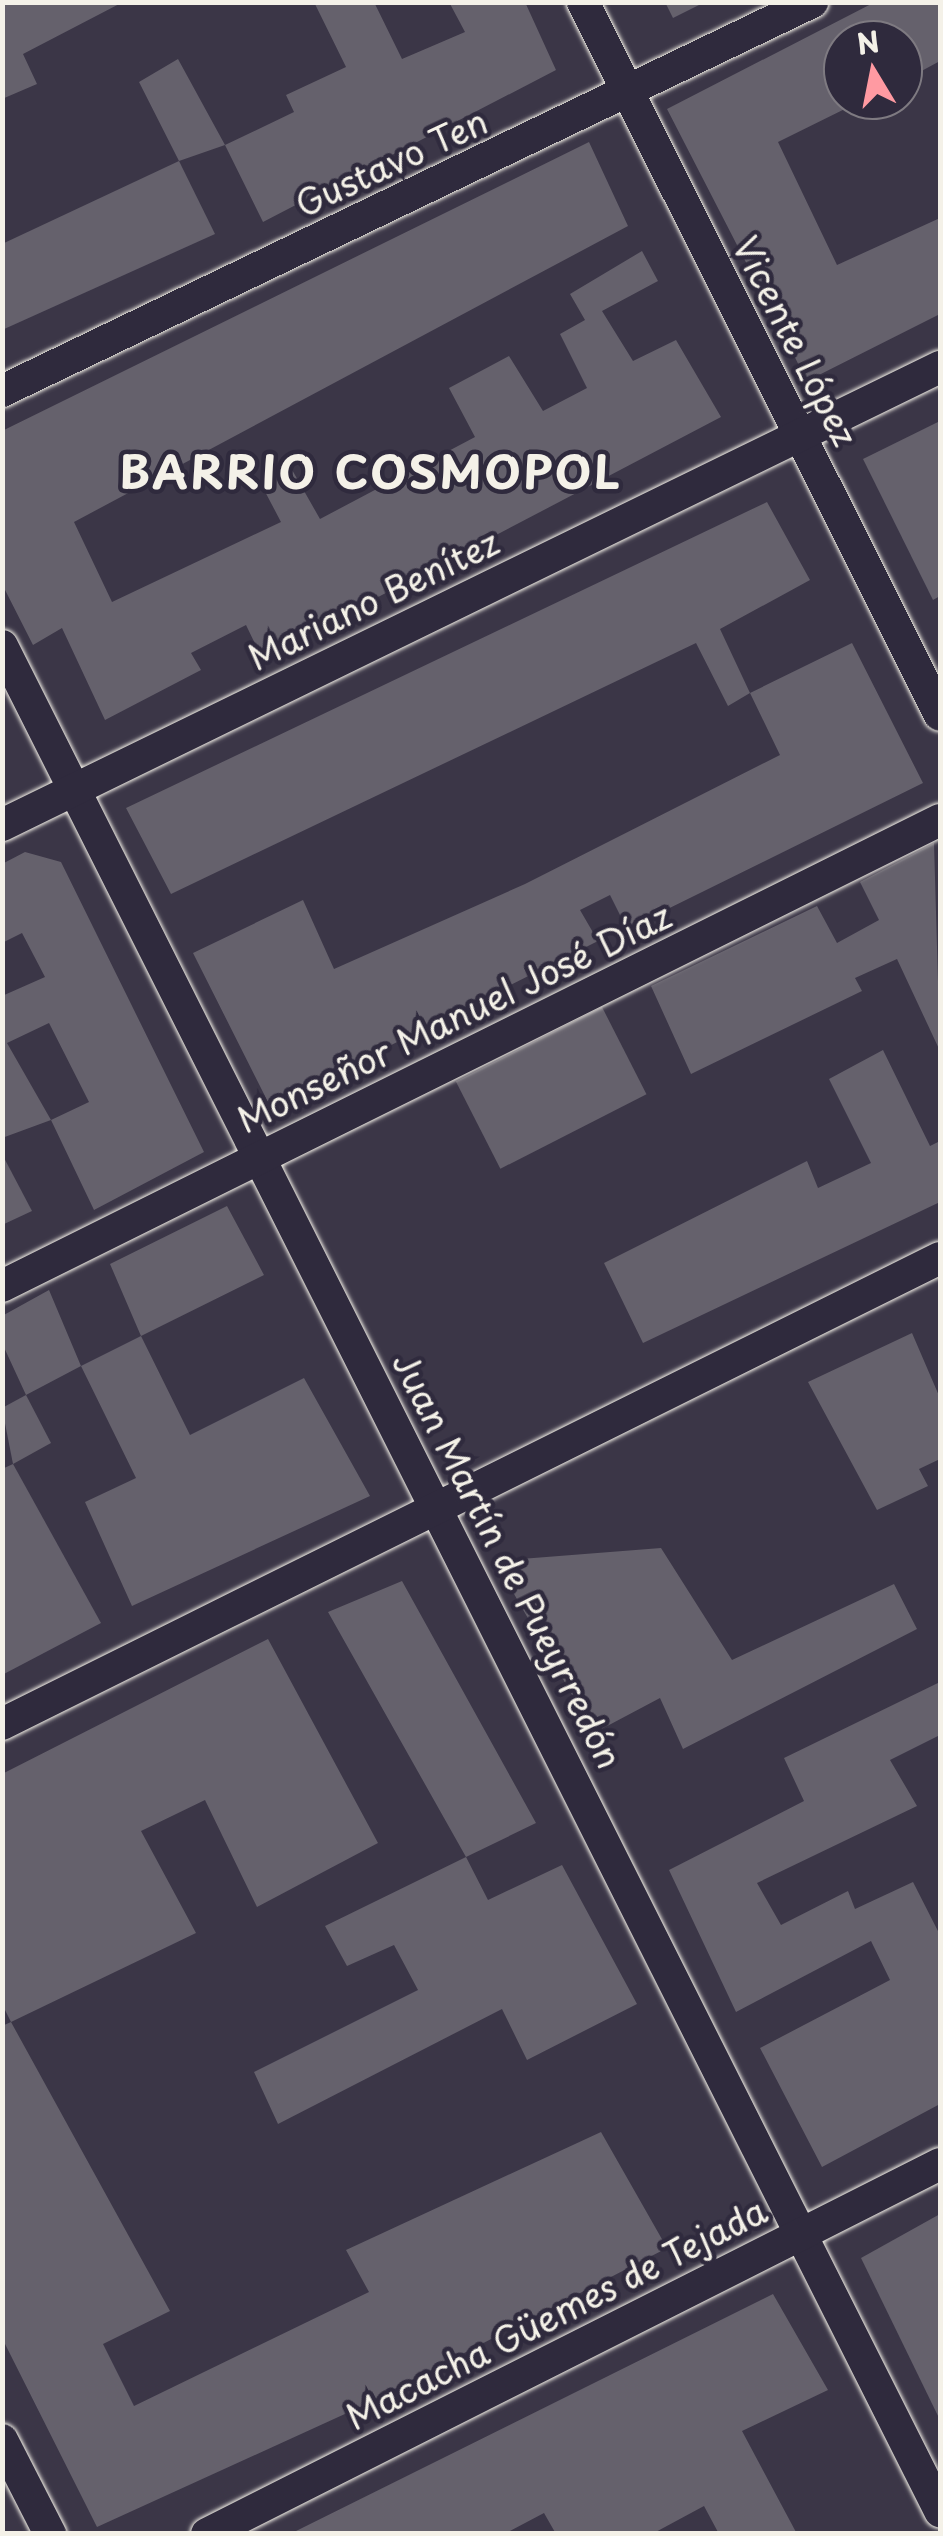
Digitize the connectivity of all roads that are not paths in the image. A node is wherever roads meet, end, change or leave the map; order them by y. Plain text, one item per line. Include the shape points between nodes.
1 (583, 2) edge
2 (812, 2) edge
3 (628, 93) junction
4 (940, 367) edge
5 (2, 391) edge
6 (798, 436) junction
7 (2, 646) edge
8 (940, 715) edge
9 (75, 789) junction
10 (940, 820) edge
11 (2, 825) edge
12 (260, 1158) junction
13 (940, 1258) edge
14 (2, 1286) edge
15 (438, 1510) junction
16 (2, 1724) edge
17 (940, 2164) edge
18 (806, 2232) junction
19 (2, 2440) edge
20 (940, 2511) edge
21 (50, 2534) edge
22 (207, 2534) edge

1 - 3 street, Vicente López
2 - 3 street, Gustavo Ten
3 - 5 street, Gustavo Ten
3 - 6 street, Vicente López
4 - 6 street, Mariano Benítez
6 - 8 street, Vicente López
6 - 9 street, Mariano Benítez
7 - 9 street, Juan Martín de Pueyrredón
9 - 11 street, Mariano Benítez
9 - 12 street, Juan Martín de Pueyrredón
10 - 12 street, Monseñor Manuel José Díaz
12 - 14 street, Monseñor Manuel José Díaz
12 - 15 street, Juan Martín de Pueyrredón
13 - 15 street
15 - 16 street
15 - 18 street, Juan Martín de Pueyrredón
17 - 18 street, Macacha Güemes de Tejada
18 - 20 street, Juan Martín de Pueyrredón
18 - 22 street, Macacha Güemes de Tejada
19 - 21 street

